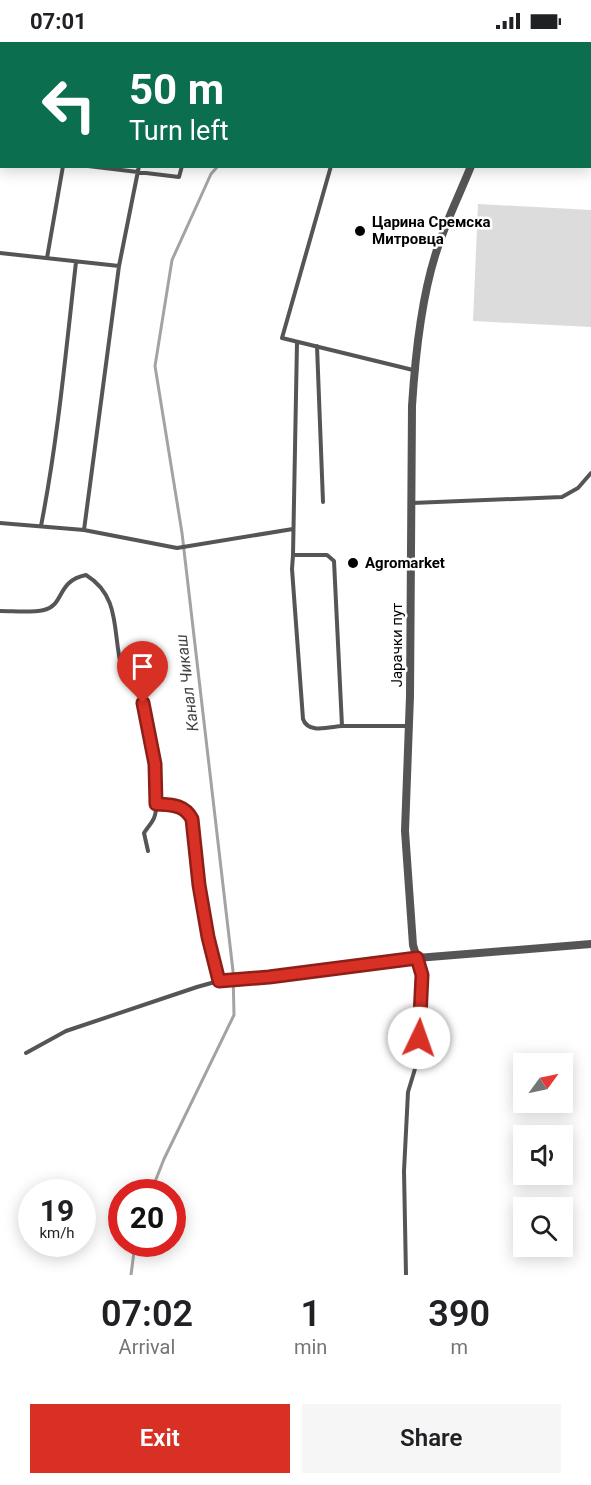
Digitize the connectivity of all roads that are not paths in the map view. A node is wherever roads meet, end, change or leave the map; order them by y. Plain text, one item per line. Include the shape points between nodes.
1 (63, 168) edge
2 (100, 168) edge
3 (139, 168) edge
4 (181, 168) edge
5 (330, 168) edge
6 (470, 168) edge
7 (138, 174) junction
8 (0, 253) edge
9 (47, 258) junction
10 (76, 262) junction
11 (119, 266) junction
12 (297, 342) junction
13 (317, 346) junction
14 (414, 370) junction
15 (591, 473) edge
16 (323, 502) dead end
17 (411, 503) junction
18 (0, 523) edge
19 (41, 526) junction
20 (293, 529) junction
21 (84, 530) junction
22 (293, 555) junction
23 (0, 611) edge
24 (342, 726) junction
25 (409, 726) junction
26 (156, 804) junction
27 (148, 851) dead end
28 (591, 944) edge
29 (417, 958) junction
30 (221, 981) junction
31 (26, 1053) dead end
32 (406, 1275) edge

1 - 9 lane
2 - 7 lane
3 - 7 lane
4 - 7 lane via 179,177
5 - 12 lane via 282,338
6 - 14 street, Јарачки пут via 435,256
7 - 11 lane
8 - 9 lane
9 - 10 lane
10 - 11 lane
10 - 19 lane
11 - 21 lane
12 - 13 lane
12 - 20 lane
13 - 14 lane
13 - 16 lane
14 - 17 street, Јарачки пут
15 - 17 lane via 578,488 562,497
17 - 25 street, Јарачки пут
18 - 19 lane
19 - 21 lane
20 - 21 lane via 177,548
20 - 22 lane
22 - 24 lane via 327,555 334,561
22 - 24 lane via 303,719 310,728
23 - 26 lane via 45,610 58,601 67,582 76,577 86,575 99,583 117,628 122,671 143,703 155,764
24 - 25 lane
25 - 29 street, Јарачки пут via 405,831
26 - 27 lane via 155,817 144,833
26 - 30 lane via 178,806 188,811 192,819 208,937
28 - 29 street
29 - 30 lane
29 - 32 lane via 422,975 418,1059 408,1092 404,1171
30 - 31 lane via 66,1031

